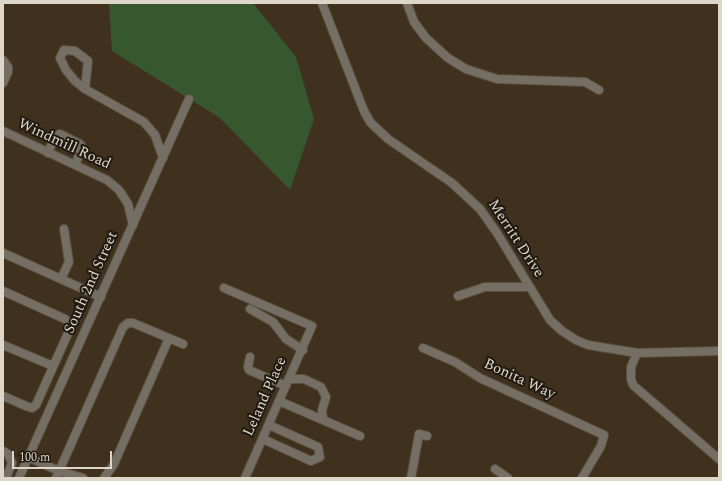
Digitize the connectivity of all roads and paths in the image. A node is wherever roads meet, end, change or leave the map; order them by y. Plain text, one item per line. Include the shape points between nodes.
1 (322, 3) edge
2 (407, 3) edge
3 (3, 60) edge
4 (3, 83) edge
5 (84, 89) junction
6 (599, 90) dead end
7 (189, 99) dead end
8 (3, 131) edge
9 (48, 153) junction
10 (163, 158) junction
11 (75, 165) junction
12 (133, 225) junction
13 (64, 229) dead end
14 (3, 253) edge
15 (61, 279) junction
16 (530, 287) junction
17 (224, 288) dead end
18 (3, 291) edge
19 (458, 296) dead end
20 (101, 298) junction
21 (250, 309) dead end
22 (168, 338) junction
23 (183, 344) dead end
24 (3, 345) edge
25 (423, 348) dead end
26 (303, 350) junction
27 (719, 351) edge
28 (637, 353) junction
29 (250, 357) dead end
30 (53, 366) junction
31 (287, 382) junction
32 (3, 396) edge
33 (279, 401) junction
34 (323, 419) junction
35 (269, 425) junction
36 (360, 436) dead end
37 (427, 436) dead end
38 (263, 439) junction
39 (3, 451) edge
40 (28, 457) junction
41 (719, 459) edge
42 (495, 469) dead end
43 (58, 475) edge
44 (6, 478) edge
45 (19, 478) edge
46 (83, 478) edge
47 (104, 478) edge
48 (245, 478) edge
49 (411, 478) edge
50 (508, 478) edge
51 (582, 478) edge

1 - 16 street, Merritt Drive via 370,122 383,136 452,182 471,199 497,233
2 - 6 street via 414,22 429,42 466,69 497,78 586,82
3 - 4 street via 8,72
5 - 5 street via 88,61 75,51 64,50 60,58 66,70
5 - 10 street via 144,122 158,142
7 - 10 street, South 2nd Street
8 - 9 street, Windmill Road
9 - 11 street, Windmill Road
9 - 11 street via 55,136 60,134 82,147
10 - 12 street, South 2nd Street
11 - 12 street, Windmill Road via 107,180 119,190 128,204
12 - 20 street, South 2nd Street
13 - 15 street via 69,262
14 - 15 street
15 - 20 street
16 - 19 street via 485,287
16 - 28 street, Merritt Drive via 550,320 568,336 588,345
17 - 26 street, Leland Place via 312,326
18 - 30 street via 69,323 70,329
20 - 40 street, South 2nd Street
21 - 26 street via 273,322 286,339
22 - 23 street
22 - 43 street via 133,323 123,327
22 - 47 street via 114,464
24 - 30 street
25 - 51 street, Bonita Way via 454,362 480,378 604,435 601,446
26 - 31 street, Leland Place
27 - 28 street, Merritt Drive
28 - 41 street via 631,367 633,385
29 - 31 street via 249,370
30 - 32 street via 36,405 32,408
31 - 33 street, Leland Place
31 - 34 street via 304,379 321,387 326,397 322,410
33 - 34 street
33 - 35 street, Leland Place
34 - 36 street
35 - 38 street, Leland Place
35 - 38 street via 318,448 320,457 311,461
37 - 49 street via 419,434
38 - 48 street, Leland Place
39 - 44 street via 8,454 12,463
40 - 43 street
40 - 45 street, South 2nd Street
42 - 50 street
43 - 46 street

